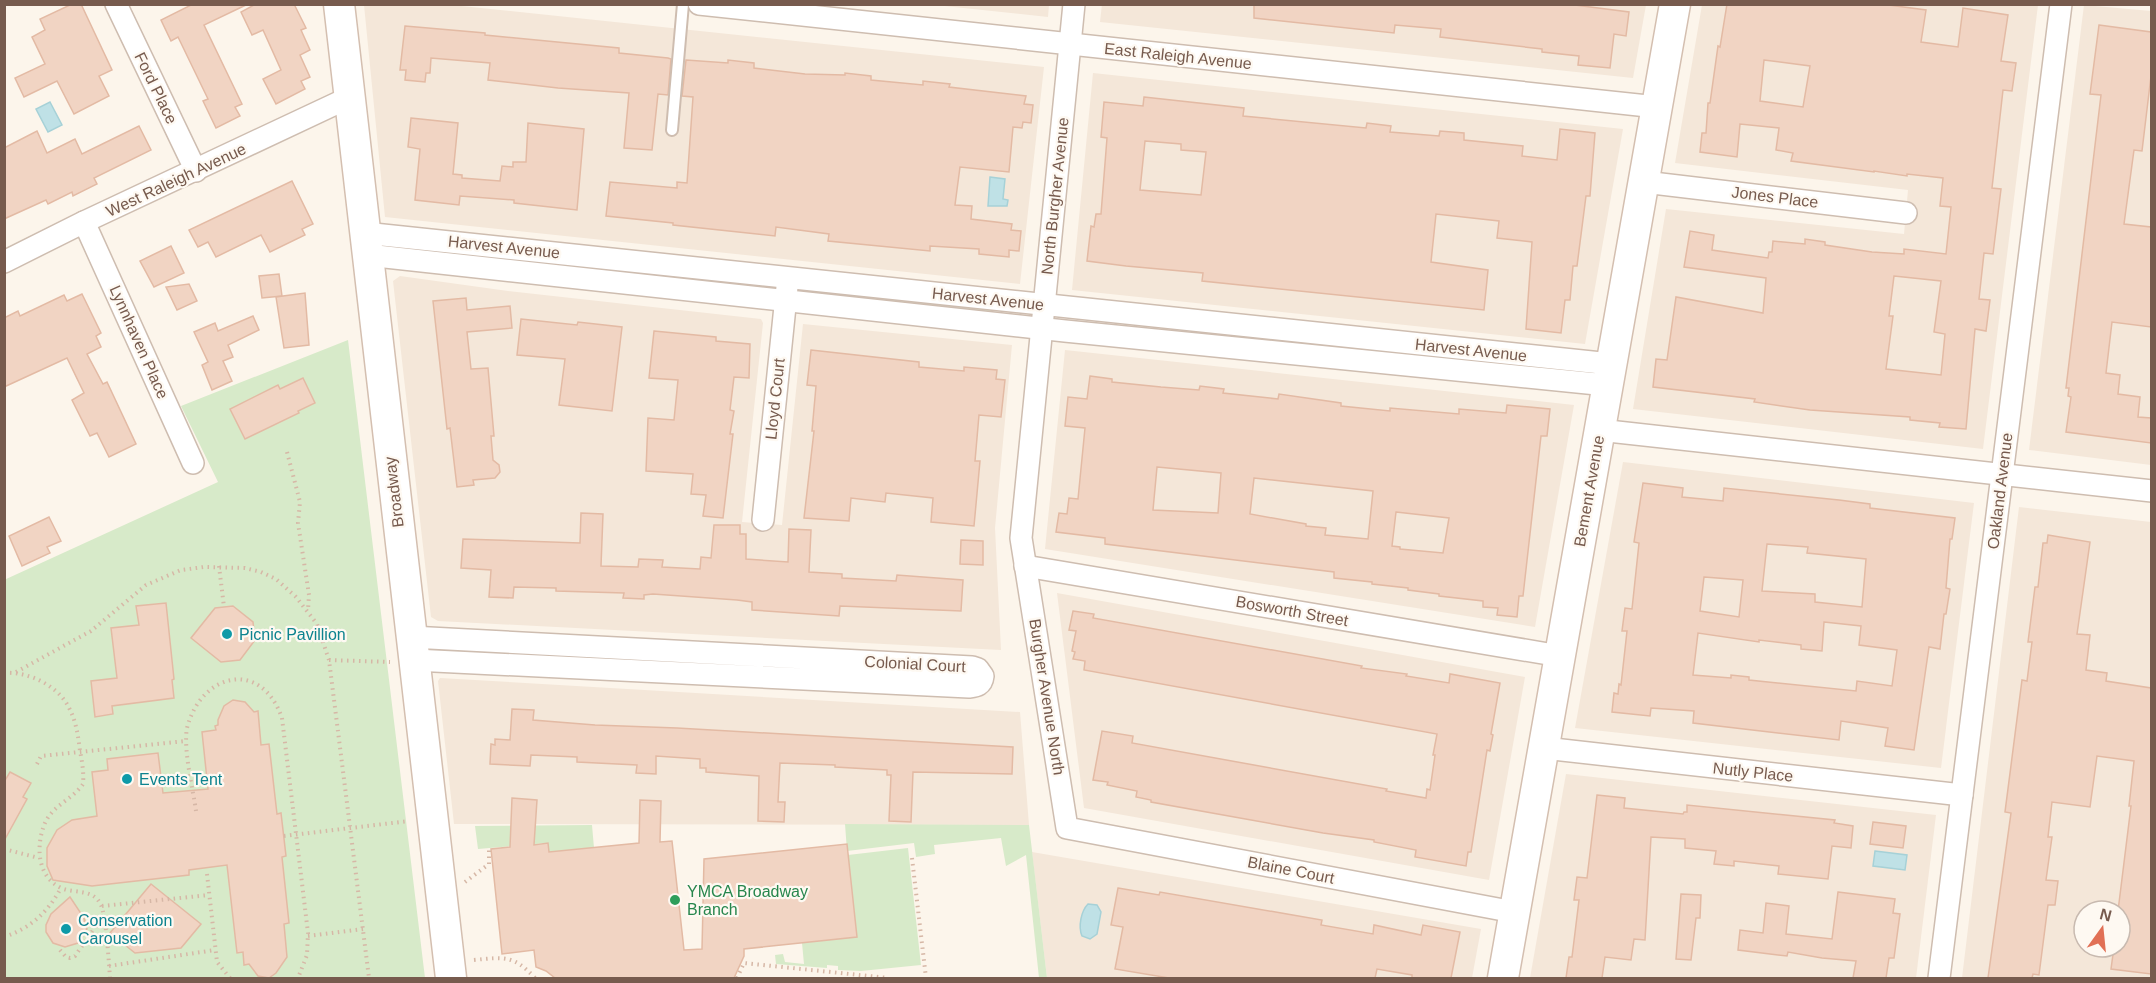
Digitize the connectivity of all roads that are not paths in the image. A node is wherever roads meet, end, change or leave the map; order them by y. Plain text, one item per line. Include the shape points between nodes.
1 (116, 4) edge
2 (339, 4) edge
3 (683, 4) edge
4 (699, 4) edge
5 (1074, 4) edge
6 (1675, 4) edge
7 (2061, 4) edge
8 (1070, 45) junction
9 (348, 98) junction
10 (1657, 106) junction
11 (672, 130) dead end
12 (196, 171) junction
13 (1644, 182) junction
14 (1906, 213) dead end
15 (84, 222) junction
16 (365, 244) junction
17 (4, 262) edge
18 (659, 264) junction
19 (788, 278) junction
20 (657, 286) junction
21 (786, 300) junction
22 (1044, 305) junction
23 (1223, 324) junction
24 (1042, 328) junction
25 (1396, 342) junction
26 (1222, 347) junction
27 (1394, 364) junction
28 (1609, 375) junction
29 (1599, 430) junction
30 (193, 463) dead end
31 (2002, 474) junction
32 (2151, 491) edge
33 (763, 520) dead end
34 (1025, 566) junction
35 (596, 647) junction
36 (406, 653) junction
37 (758, 656) junction
38 (1560, 656) junction
39 (595, 669) junction
40 (757, 677) junction
41 (1544, 748) junction
42 (1962, 795) junction
43 (1067, 828) joint
44 (1514, 912) junction
45 (460, 970) edge
46 (1503, 978) edge
47 (1939, 978) edge

1 - 12 street, Ford Place
2 - 9 street, Broadway
3 - 11 lane
4 - 8 street, East Raleigh Avenue
5 - 8 street, North Burgher Avenue
6 - 10 street, Bement Avenue
7 - 31 street, Oakland Avenue
8 - 10 street, East Raleigh Avenue
8 - 22 street, North Burgher Avenue
9 - 12 street, West Raleigh Avenue
9 - 16 street, Broadway
10 - 13 street, Bement Avenue
12 - 15 street, West Raleigh Avenue
13 - 14 street, Jones Place
13 - 28 street, Bement Avenue
15 - 17 street, West Raleigh Avenue
15 - 30 street, Lynnhaven Place
16 - 18 street, Harvest Avenue
16 - 20 street, Harvest Avenue
16 - 36 street, Broadway
18 - 19 street, Harvest Avenue
18 - 20 lane
19 - 21 street, Lloyd Court
19 - 22 street, Harvest Avenue
20 - 21 street, Harvest Avenue
21 - 24 street, Harvest Avenue
21 - 33 street, Lloyd Court
22 - 23 street, Harvest Avenue
22 - 24 street, North Burgher Avenue
23 - 25 street, Harvest Avenue
23 - 26 lane
24 - 26 street, Harvest Avenue
24 - 34 street, North Burgher Avenue via 1021,538
25 - 27 lane
25 - 28 street, Harvest Avenue
26 - 27 street, Harvest Avenue
27 - 28 street, Harvest Avenue
28 - 29 street, Bement Avenue
29 - 31 street
29 - 38 street, Bement Avenue
31 - 32 street
31 - 42 street, Oakland Avenue
34 - 38 street, Bosworth Street
34 - 43 street, Burgher Avenue North
35 - 36 street, Colonial Court
35 - 37 street, Colonial Court
35 - 39 lane
36 - 39 street, Colonial Court
36 - 45 street, Broadway
37 - 40 lane
37 - 40 street, Colonial Court via 972,667 983,676 981,683 969,687
38 - 41 street, Bement Avenue
39 - 40 street, Colonial Court
41 - 42 street, Nutly Place
41 - 44 street, Bement Avenue
42 - 47 street, Oakland Avenue
43 - 44 street, Blaine Court
44 - 46 street, Bement Avenue

